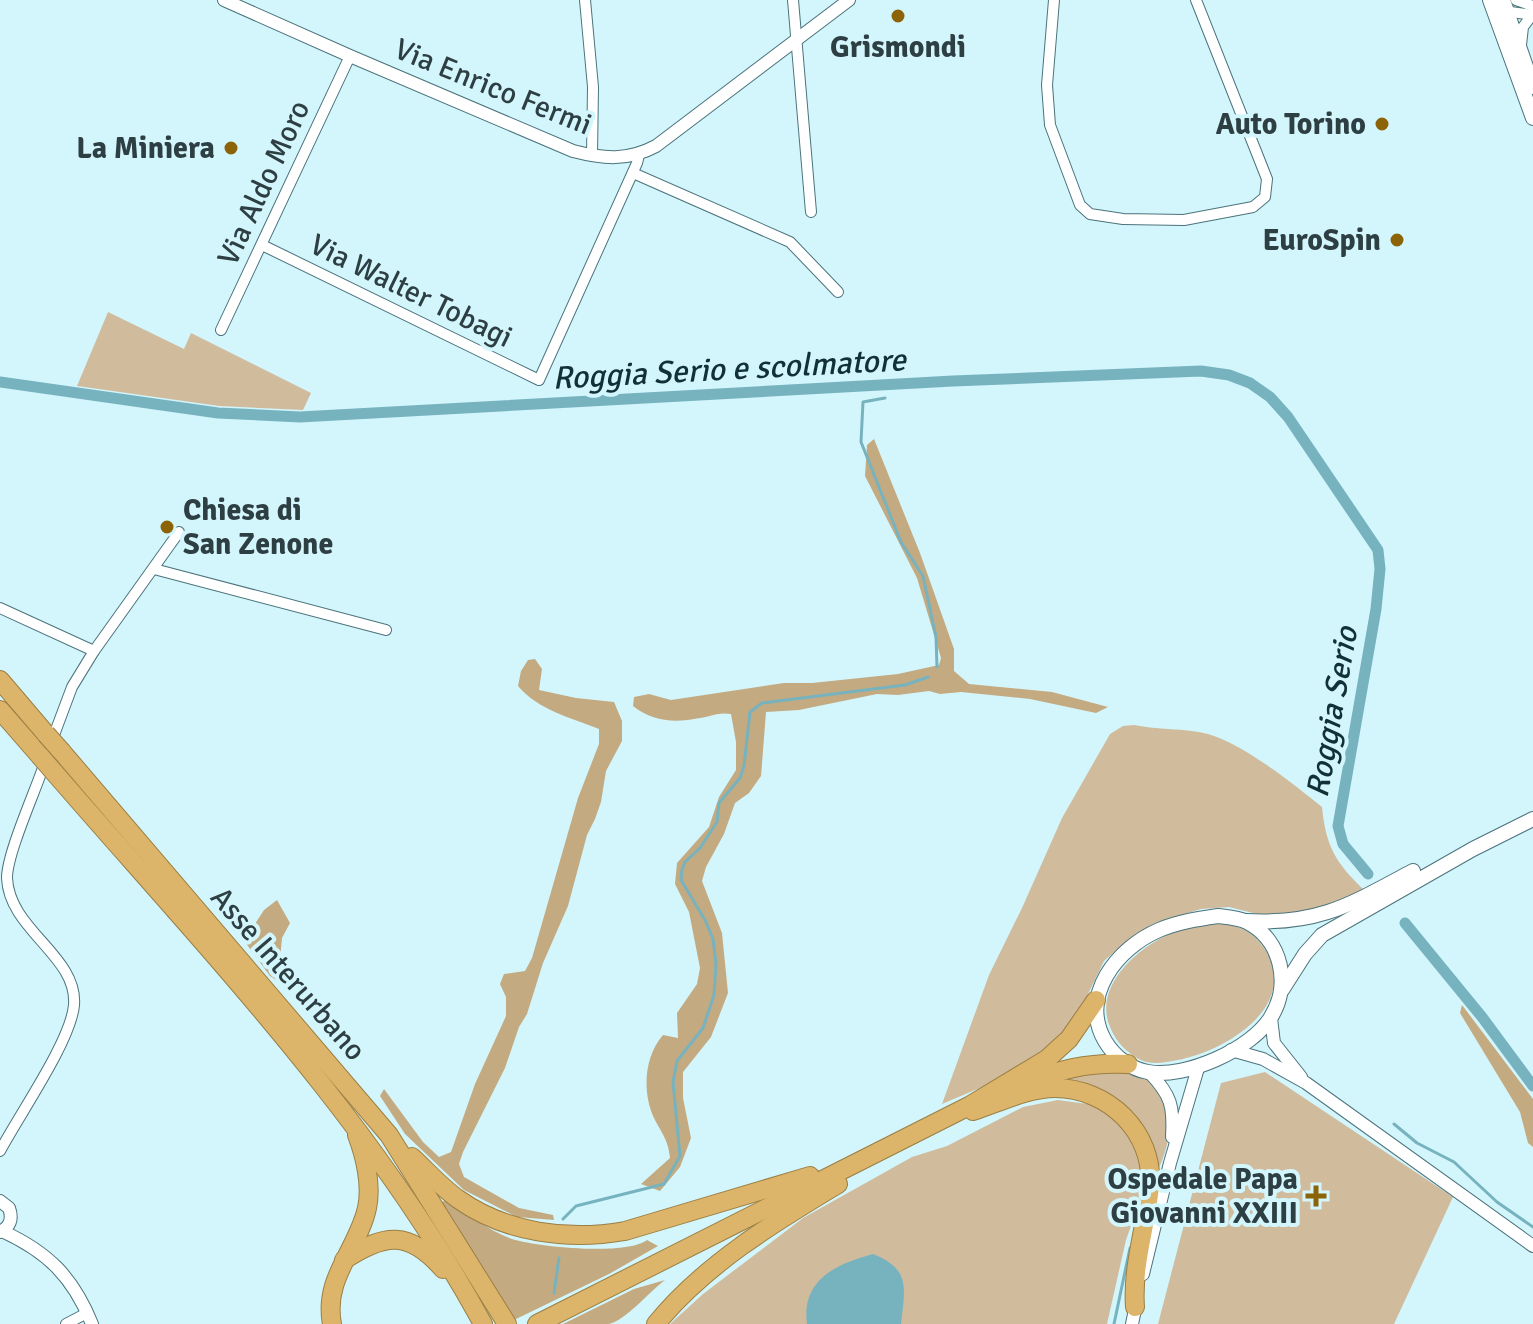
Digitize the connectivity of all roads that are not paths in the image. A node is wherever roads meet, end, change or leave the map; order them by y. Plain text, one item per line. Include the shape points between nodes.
1 (224, 0) edge
2 (585, 0) edge
3 (793, 0) edge
4 (849, 0) edge
5 (1054, 0) edge
6 (1196, 0) edge
7 (1492, 0) edge
8 (1516, 0) edge
9 (1505, 6) edge
10 (1533, 12) edge
11 (797, 40) junction
12 (1520, 51) junction
13 (350, 56) junction
14 (1533, 87) edge
15 (1533, 118) edge
16 (639, 155) junction
17 (592, 156) junction
18 (633, 173) junction
19 (811, 212) dead end
20 (262, 245) junction
21 (838, 292) dead end
22 (221, 330) dead end
23 (179, 532) dead end
24 (154, 569) junction
25 (0, 608) edge
26 (386, 630) dead end
27 (94, 651) junction
28 (0, 680) edge
29 (0, 710) edge
30 (1533, 819) edge
31 (1486, 842) junction
32 (1246, 921) junction
33 (1282, 990) junction
34 (1096, 1000) junction
35 (1271, 1018) junction
36 (1231, 1050) junction
37 (1128, 1064) junction
38 (1198, 1068) junction
39 (1149, 1072) junction
40 (1306, 1083) junction
41 (969, 1106) junction
42 (352, 1121) junction
43 (939, 1122) junction
44 (389, 1135) junction
45 (0, 1151) edge
46 (862, 1160) junction
47 (1170, 1163) junction
48 (0, 1199) edge
49 (11, 1219) junction
50 (1, 1232) edge
51 (30, 1244) junction
52 (1533, 1246) edge
53 (342, 1261) junction
54 (469, 1298) junction
55 (1133, 1316) edge
56 (89, 1319) edge
57 (66, 1324) edge
58 (332, 1324) edge
59 (483, 1324) edge
60 (507, 1324) edge
61 (537, 1324) edge
62 (656, 1324) edge

1 - 13 street, Via Enrico Fermi
2 - 17 street via 593,87
3 - 11 street
4 - 11 street
5 - 6 street via 1047,85 1050,125 1080,205 1101,216 1184,220 1253,207 1265,197 1267,179
7 - 9 street via 1502,11
7 - 15 main road
8 - 10 street
9 - 10 street
9 - 12 main road
10 - 12 street via 1523,27
11 - 16 street
11 - 19 street
12 - 14 main road
13 - 17 street, Via Enrico Fermi
13 - 20 street, Via Aldo Moro
16 - 17 street, Via Enrico Fermi
16 - 18 street
18 - 20 street, Via Walter Tobagi via 539,380
18 - 21 street via 790,242
20 - 22 street, Via Aldo Moro
23 - 24 street
24 - 26 street
24 - 27 street
25 - 27 street
27 - 45 street via 72,687 7,876 12,903 62,966 74,1003 69,1028
28 - 44 highway, Asse Interurbano, bridge
29 - 42 highway, Asse Interurbano, bridge
30 - 31 main road
31 - 32 main road via 1446,855 1343,908 1299,921
31 - 33 main road via 1322,935
32 - 33 main road via 1267,937 1281,963
32 - 34 main road via 1218,916 1155,932 1127,950 1105,976
33 - 35 main road
34 - 37 main road via 1098,1029 1111,1051
34 - 41 highway via 1069,1039 1047,1059
35 - 36 main road
35 - 40 street via 1274,1043
36 - 38 main road
36 - 40 street via 1263,1059
37 - 39 main road
37 - 41 highway via 1062,1069
38 - 39 main road
38 - 47 street
39 - 47 street via 1173,1108
40 - 52 street
41 - 43 highway
42 - 53 highway via 367,1171 367,1206
42 - 54 highway, Asse Interurbano
43 - 46 highway
43 - 55 highway via 1055,1088 1107,1101 1123,1115 1137,1131 1150,1184 1133,1281
43 - 62 highway via 720,1262 677,1298
44 - 46 highway via 458,1199 480,1212 570,1237 625,1231
44 - 60 highway, Asse Interurbano
46 - 61 highway
47 - 55 street
48 - 49 street
49 - 50 street
49 - 51 street
50 - 51 street
51 - 56 street via 63,1275
53 - 54 highway via 376,1241 413,1242
53 - 58 highway via 330,1297
54 - 59 highway
56 - 57 street

